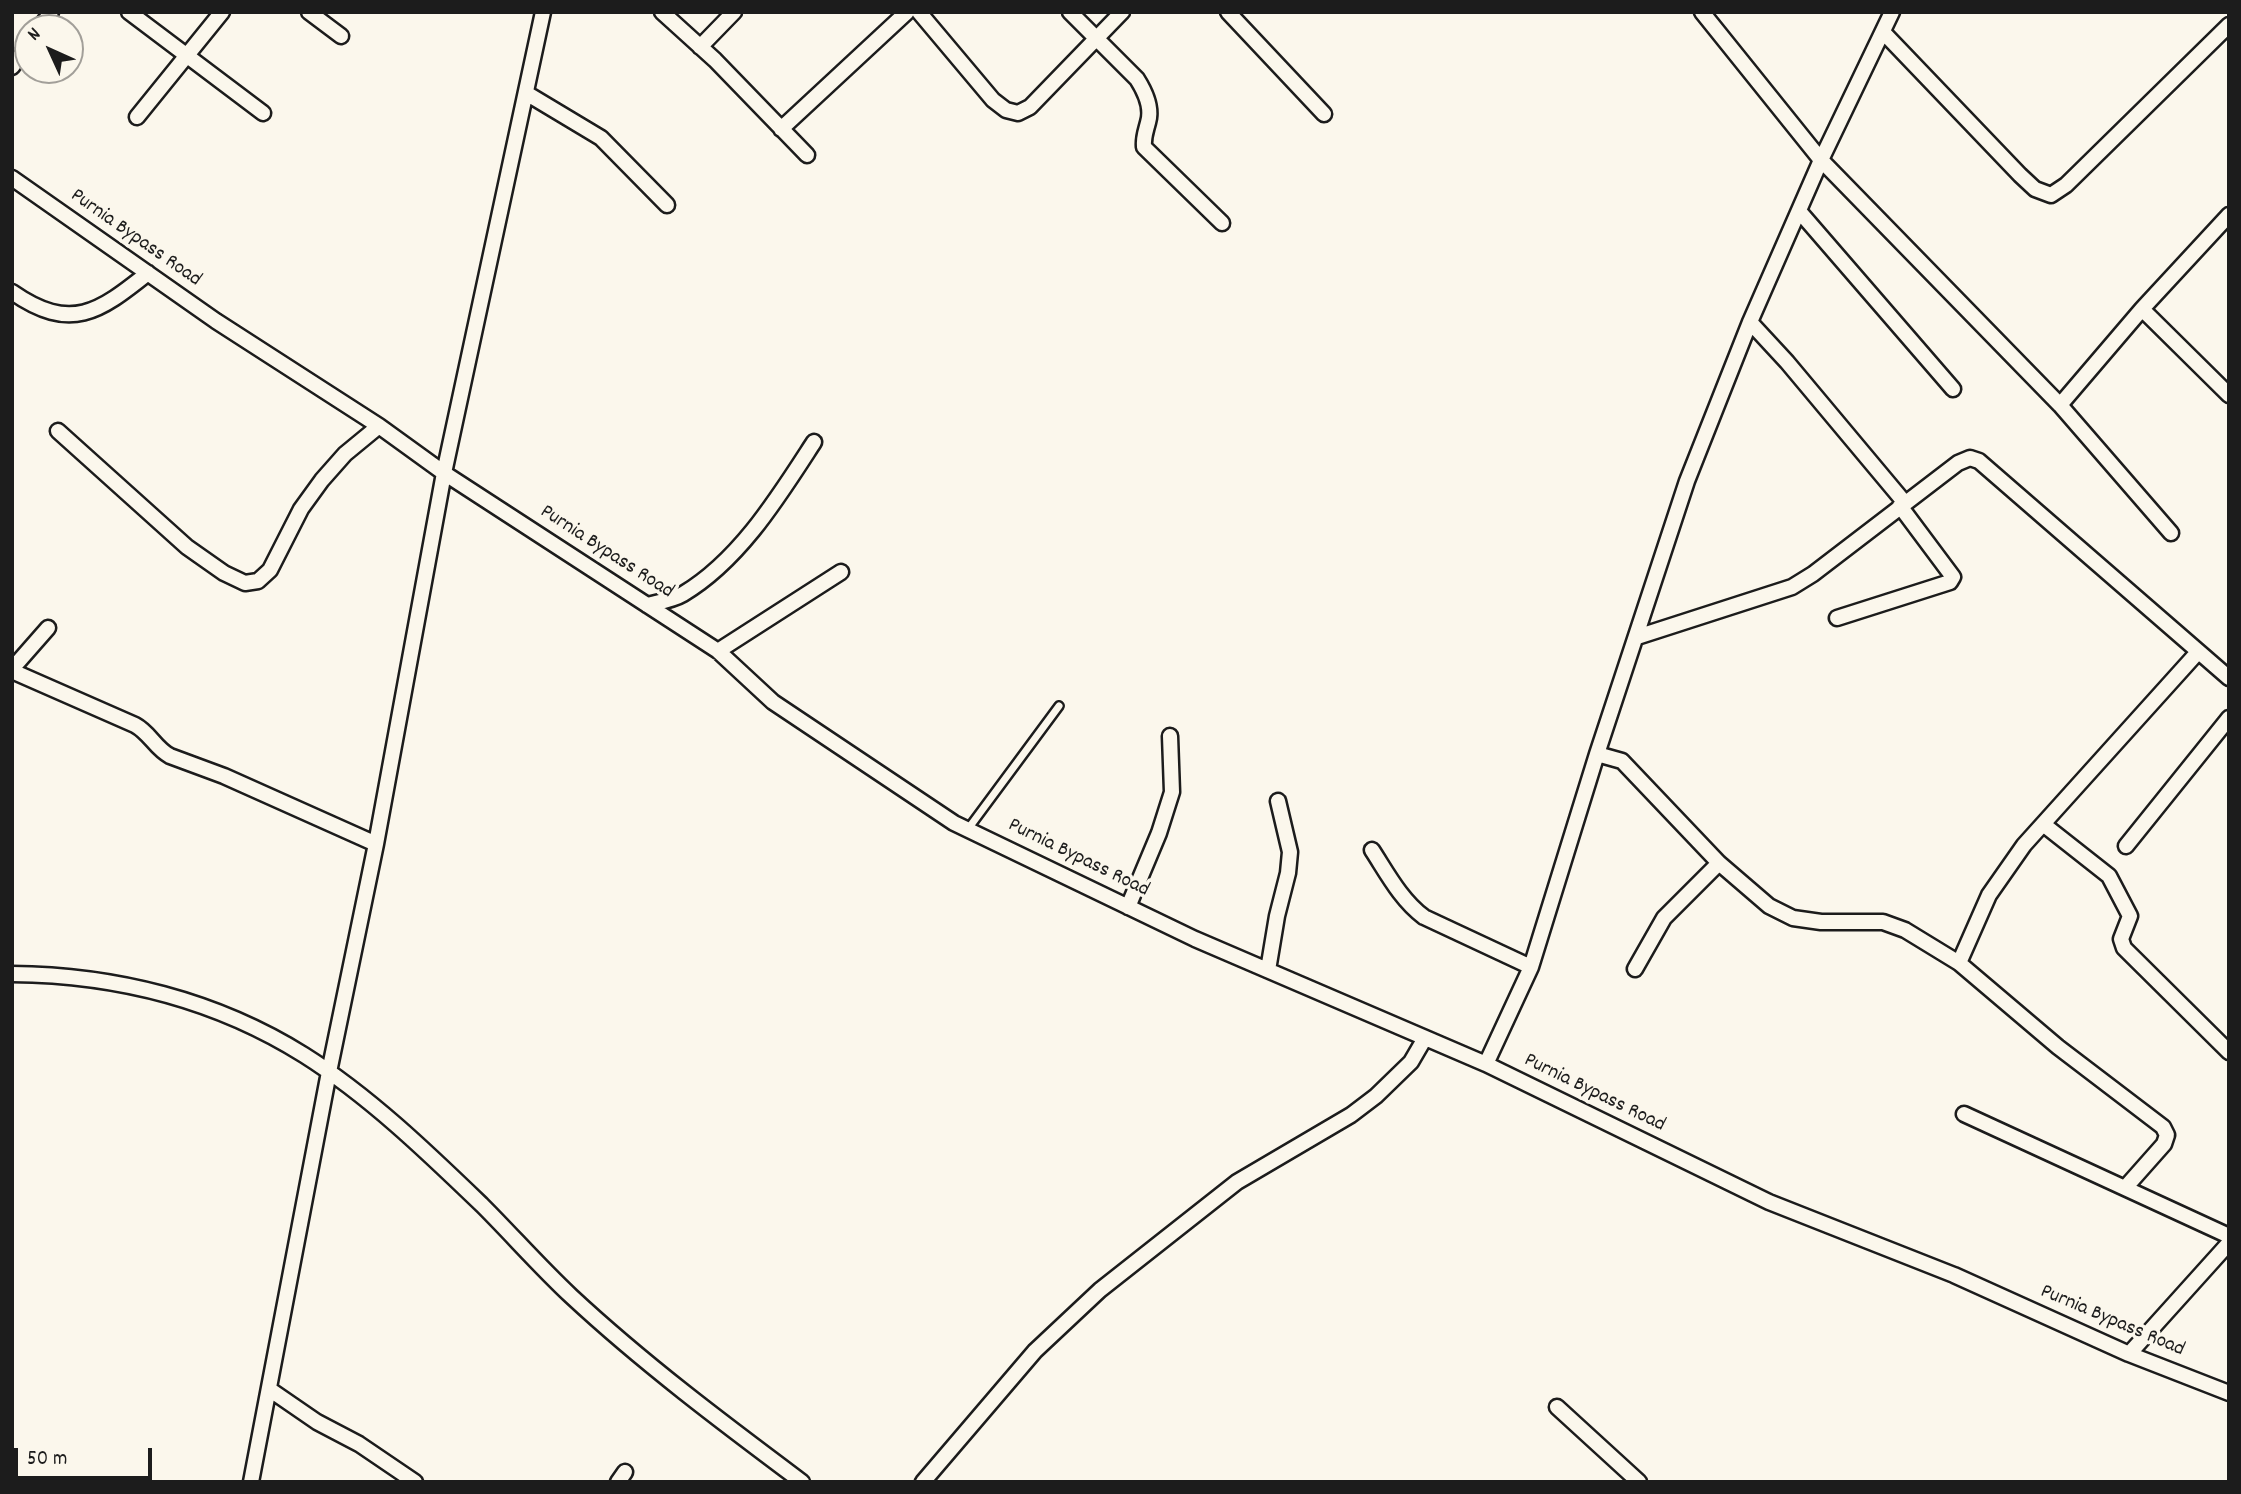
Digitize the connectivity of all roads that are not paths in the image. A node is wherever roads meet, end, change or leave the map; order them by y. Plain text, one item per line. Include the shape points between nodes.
1 (129, 12) edge
2 (222, 12) edge
3 (309, 12) edge
4 (543, 12) edge
5 (662, 12) edge
6 (734, 12) edge
7 (906, 12) edge
8 (919, 12) edge
9 (1070, 12) edge
10 (1122, 12) edge
11 (1228, 12) edge
12 (1702, 12) edge
13 (1892, 12) edge
14 (2229, 25) edge
15 (1884, 33) junction
16 (341, 36) dead end
17 (1096, 38) junction
18 (700, 47) junction
19 (186, 57) junction
20 (526, 93) junction
21 (263, 113) dead end
22 (1324, 114) dead end
23 (137, 117) dead end
24 (781, 129) junction
25 (807, 155) dead end
26 (1821, 160) junction
27 (12, 178) edge
28 (667, 205) dead end
29 (1799, 211) junction
30 (2229, 215) edge
31 (1222, 223) dead end
32 (148, 273) junction
33 (12, 292) edge
34 (2142, 309) junction
35 (1750, 322) junction
36 (1953, 389) dead end
37 (2229, 394) edge
38 (2060, 405) junction
39 (380, 426) junction
40 (58, 431) dead end
41 (814, 442) dead end
42 (444, 473) junction
43 (1903, 505) junction
44 (2171, 533) dead end
45 (841, 572) dead end
46 (647, 605) junction
47 (1837, 618) dead end
48 (48, 628) dead end
49 (1637, 637) junction
50 (718, 651) junction
51 (2198, 652) junction
52 (12, 670) edge
53 (2229, 678) edge
54 (1059, 706) dead end
55 (2229, 718) edge
56 (1170, 736) dead end
57 (1597, 754) junction
58 (1278, 801) dead end
59 (2043, 824) junction
60 (968, 830) junction
61 (376, 844) junction
62 (2126, 846) dead end
63 (1372, 850) dead end
64 (1719, 863) junction
65 (1128, 906) junction
66 (1959, 963) junction
67 (1531, 967) junction
68 (1635, 969) dead end
69 (1268, 970) junction
70 (12, 974) edge
71 (1425, 1038) junction
72 (2229, 1052) edge
73 (1486, 1064) junction
74 (329, 1072) junction
75 (1964, 1114) dead end
76 (2125, 1188) junction
77 (2229, 1236) edge
78 (2229, 1243) edge
79 (2129, 1354) junction
80 (269, 1389) junction
81 (2229, 1393) edge
82 (1557, 1407) dead end
83 (251, 1482) edge
84 (415, 1482) edge
85 (802, 1482) edge
86 (923, 1482) edge
87 (1639, 1482) edge

1 - 19 street
2 - 19 street
3 - 16 street
4 - 20 street
5 - 18 street
6 - 18 street
7 - 24 street
8 - 17 street via 993,100 1018,113 1030,107
9 - 17 street
10 - 17 street
11 - 22 street
12 - 26 street
13 - 15 street
14 - 15 street via 2051,195 2035,189 2020,175
15 - 26 street
17 - 31 street via 1144,91 1150,117 1144,147
18 - 24 street
19 - 21 street
19 - 23 street
20 - 28 street via 601,138
20 - 42 street
24 - 25 street
26 - 29 street
26 - 38 street
27 - 32 street, Purnia Bypass Road
29 - 35 street
29 - 36 street
30 - 34 street
32 - 33 street via 88,313 46,310
32 - 39 street, Purnia Bypass Road
34 - 37 street
34 - 38 street
35 - 43 street
35 - 49 street via 1687,481
38 - 44 street
39 - 40 street via 322,480 301,509 271,570 258,581 245,583 187,547
39 - 42 street, Purnia Bypass Road
41 - 46 street via 771,508 715,571 681,595
42 - 46 street, Purnia Bypass Road
42 - 61 street
43 - 47 street via 1953,577 1950,582
43 - 49 street via 1792,587
43 - 51 street via 1958,463 1970,458 1979,461
45 - 50 street
46 - 50 street, Purnia Bypass Road
48 - 52 street
49 - 57 street
50 - 60 street, Purnia Bypass Road via 773,702
51 - 53 street
51 - 59 street
52 - 61 street via 135,725 162,752
54 - 60 lane
55 - 62 street
56 - 65 street via 1172,792
57 - 64 street via 1622,761
57 - 67 street
58 - 69 street via 1290,852
59 - 66 street via 1989,895
59 - 72 street via 2109,876 2130,916 2121,939 2124,948
60 - 65 street, Purnia Bypass Road
61 - 74 street
63 - 67 street via 1402,895 1424,918
64 - 66 street via 1769,906 1793,918 1883,922
64 - 68 street via 1664,918
65 - 69 street, Purnia Bypass Road
66 - 76 street via 2057,1047 2163,1127 2164,1144
67 - 73 street
69 - 71 street, Purnia Bypass Road
70 - 74 street via 78,978 177,997 282,1043
71 - 73 street, Purnia Bypass Road
71 - 86 street via 1411,1062 1376,1096 1237,1182 1100,1290 1035,1351
73 - 79 street, Purnia Bypass Road via 1769,1202 1954,1275
74 - 80 street
74 - 85 street via 450,1175 617,1336
75 - 76 street
76 - 77 street
78 - 79 street
79 - 81 street, Purnia Bypass Road
80 - 83 street
80 - 84 street
82 - 87 street

